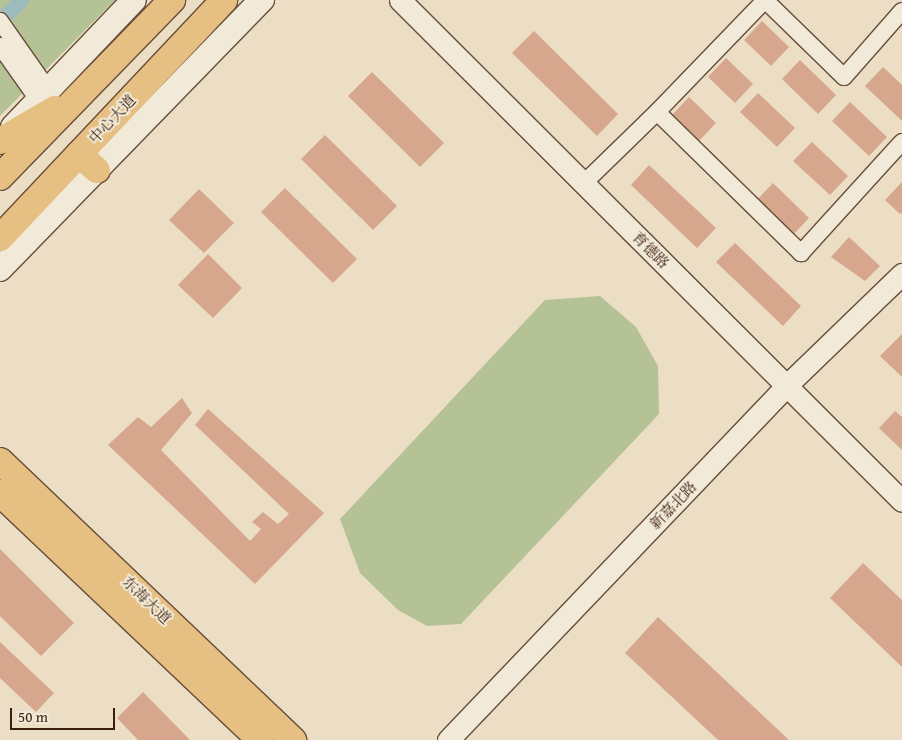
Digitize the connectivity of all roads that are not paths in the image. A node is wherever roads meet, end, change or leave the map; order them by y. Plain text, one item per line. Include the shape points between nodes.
1 (134, 0) edge
2 (172, 0) edge
3 (224, 0) edge
4 (262, 0) edge
5 (400, 0) edge
6 (765, 0) edge
7 (902, 11) edge
8 (0, 21) edge
9 (9, 50) edge
10 (80, 95) junction
11 (44, 96) junction
12 (657, 112) junction
13 (0, 141) edge
14 (902, 142) edge
15 (88, 162) junction
16 (0, 177) edge
17 (584, 183) junction
18 (0, 238) edge
19 (0, 270) edge
20 (902, 274) edge
21 (787, 386) junction
22 (0, 461) edge
23 (0, 493) edge
24 (902, 501) edge
25 (260, 740) edge
26 (293, 740) edge
27 (448, 740) edge

1 - 11 main road
2 - 10 main road
3 - 15 main road, 中心大道
4 - 15 main road
5 - 17 street, 育德路
6 - 7 street via 844,77
6 - 12 street
8 - 9 street
9 - 11 street
10 - 13 main road
10 - 16 main road
11 - 13 main road
12 - 14 street via 801,253
12 - 17 street
15 - 18 main road, 中心大道
15 - 19 main road
17 - 21 street, 育德路
20 - 21 street, 新嘉北路
21 - 24 street, 育德路
21 - 27 street, 新嘉北路
22 - 26 main road, 东海大道
23 - 25 main road, 东海大道

